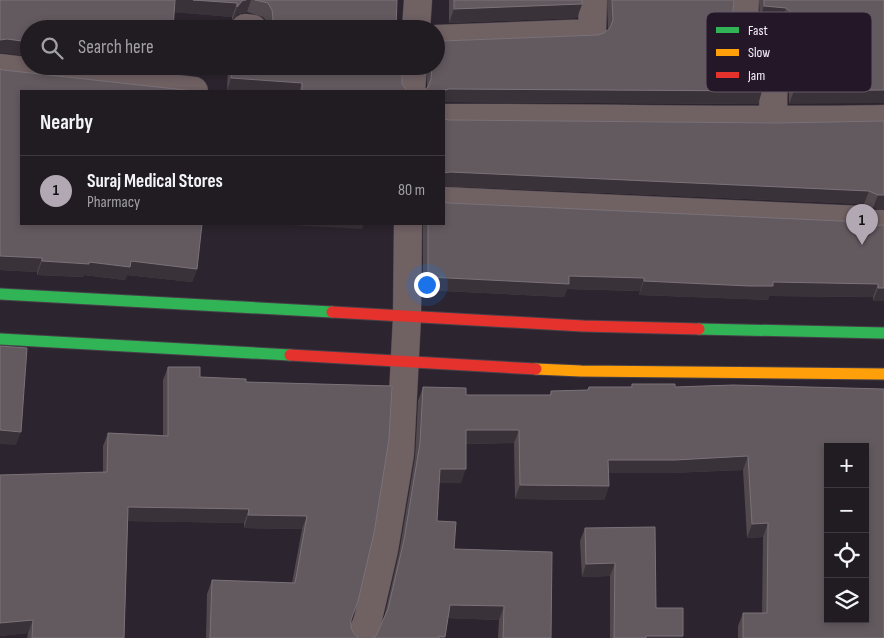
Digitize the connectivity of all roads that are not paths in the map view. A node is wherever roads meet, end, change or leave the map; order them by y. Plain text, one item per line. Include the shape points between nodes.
1 (418, 0) edge
2 (593, 0) edge
3 (417, 20) edge
4 (445, 39) edge
5 (0, 68) edge
6 (20, 70) edge
7 (59, 75) edge
8 (412, 75) edge
9 (186, 90) edge
10 (411, 90) edge
11 (773, 92) edge
12 (445, 118) edge
13 (884, 119) edge
14 (773, 121) junction
15 (445, 201) edge
16 (884, 224) edge
17 (408, 225) edge
18 (0, 294) edge
19 (407, 317) junction
20 (884, 333) edge
21 (0, 339) edge
22 (405, 362) junction
23 (884, 374) edge
24 (361, 638) edge

1 - 3 street
2 - 4 street via 592,33
5 - 6 street
7 - 9 street
8 - 10 street
11 - 14 street
12 - 14 street
13 - 14 street
15 - 16 street via 863,220 868,224
17 - 19 street
18 - 19 street
19 - 20 street via 583,326
19 - 22 street
21 - 22 street
22 - 23 street via 581,371
22 - 24 street via 398,464 384,550

